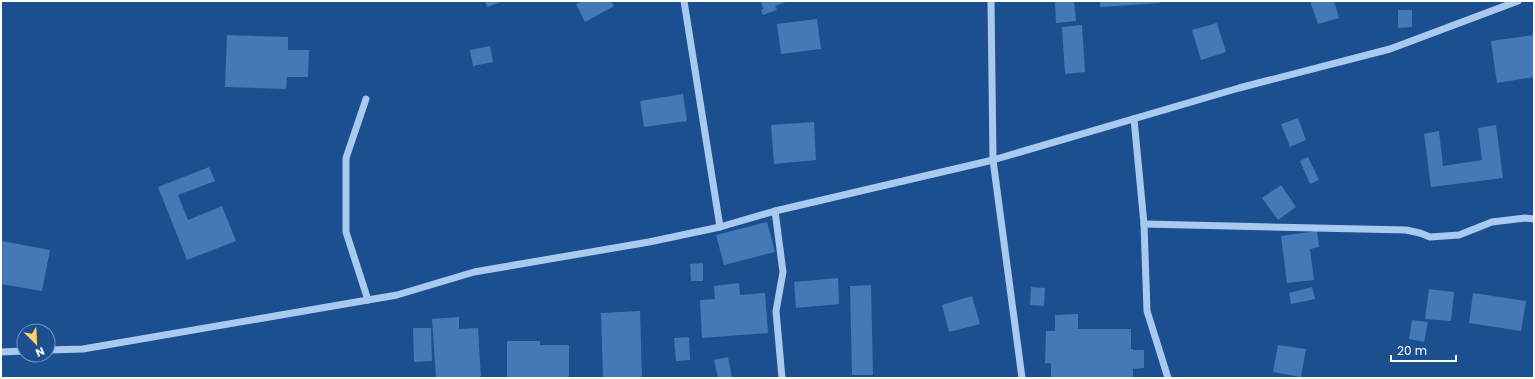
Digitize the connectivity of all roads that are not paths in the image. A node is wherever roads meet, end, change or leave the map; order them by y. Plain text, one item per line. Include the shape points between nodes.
1 (684, 1) edge
2 (991, 1) edge
3 (1518, 1) edge
4 (366, 99) dead end
5 (1134, 119) junction
6 (993, 160) junction
7 (775, 211) junction
8 (1534, 219) edge
9 (1144, 224) junction
10 (720, 226) junction
11 (368, 300) junction
12 (56, 350) edge
13 (16, 351) edge
14 (1, 352) edge
15 (782, 378) edge
16 (1022, 378) edge
17 (1168, 378) edge

1 - 10 street
2 - 6 street
3 - 5 street via 1390,49 1239,88
4 - 11 street via 346,158 346,232
5 - 6 street
5 - 9 street
6 - 7 street
6 - 16 street
7 - 10 street
7 - 15 street via 783,272 776,310
8 - 9 street via 1492,222 1460,235 1430,236 1406,230
9 - 17 street via 1147,311
10 - 11 street via 649,242 474,272 397,295
11 - 12 street via 83,349
13 - 14 street

